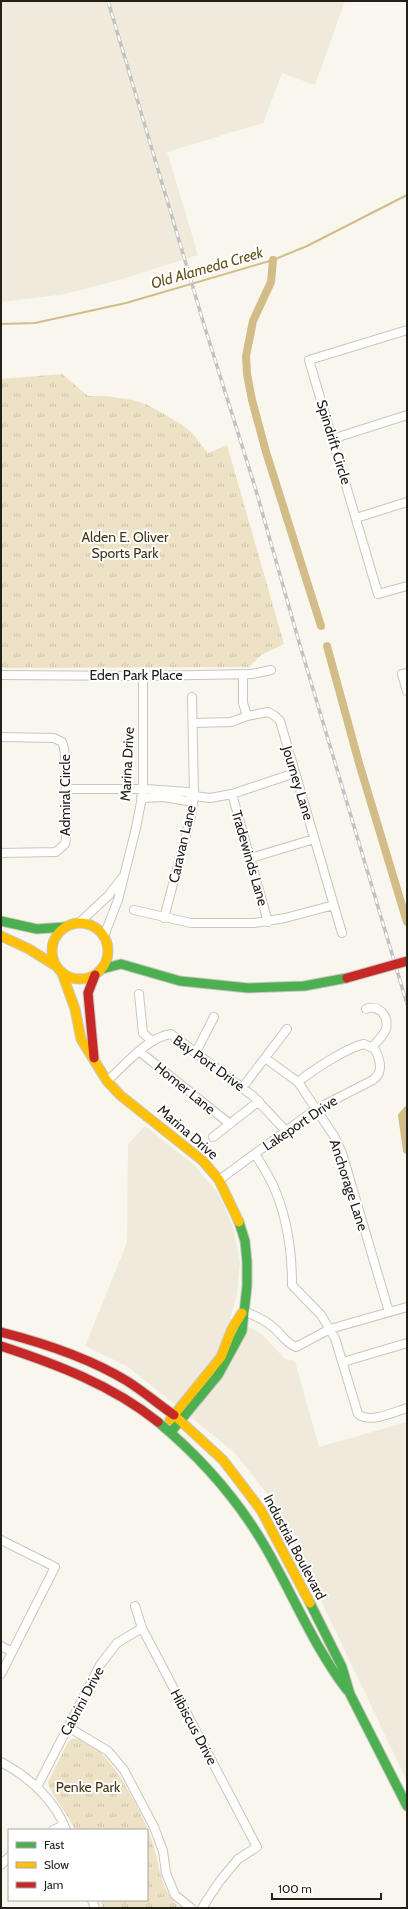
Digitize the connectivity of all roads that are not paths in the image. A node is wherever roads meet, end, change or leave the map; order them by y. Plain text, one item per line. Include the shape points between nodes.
1 (407, 330) edge
2 (407, 415) edge
3 (332, 439) junction
4 (407, 502) edge
5 (356, 518) junction
6 (407, 586) edge
7 (271, 670) dead end
8 (407, 673) edge
9 (243, 674) junction
10 (1, 676) edge
11 (144, 676) junction
12 (407, 691) edge
13 (192, 697) dead end
14 (247, 716) junction
15 (193, 723) junction
16 (1, 737) edge
17 (295, 773) junction
18 (66, 789) junction
19 (143, 789) junction
20 (232, 794) junction
21 (194, 796) junction
22 (141, 798) junction
23 (314, 839) junction
24 (1, 853) edge
25 (251, 858) junction
26 (123, 876) junction
27 (334, 905) junction
28 (134, 910) dead end
29 (164, 918) junction
30 (1, 922) edge
31 (268, 922) junction
32 (79, 923) junction
33 (65, 927) junction
34 (342, 933) dead end
35 (1, 936) edge
36 (104, 936) junction
37 (108, 945) junction
38 (407, 961) edge
39 (121, 964) junction
40 (56, 966) junction
41 (102, 969) junction
42 (62, 973) junction
43 (95, 975) junction
44 (139, 994) dead end
45 (366, 1010) dead end
46 (214, 1017) dead end
47 (287, 1029) dead end
48 (152, 1041) junction
49 (372, 1047) junction
50 (140, 1052) junction
51 (196, 1052) junction
52 (94, 1058) junction
53 (265, 1058) junction
54 (107, 1081) junction
55 (298, 1082) junction
56 (242, 1088) junction
57 (259, 1101) junction
58 (316, 1109) junction
59 (230, 1124) junction
60 (286, 1131) junction
61 (213, 1137) dead end
62 (255, 1154) junction
63 (219, 1180) junction
64 (407, 1307) edge
65 (243, 1311) junction
66 (388, 1312) junction
67 (330, 1329) junction
68 (1, 1332) edge
69 (407, 1343) edge
70 (1, 1346) edge
71 (343, 1362) junction
72 (407, 1408) edge
73 (177, 1417) junction
74 (168, 1429) junction
75 (1, 1540) edge
76 (135, 1606) dead end
77 (142, 1628) junction
78 (1, 1646) edge
79 (12, 1652) junction
80 (1, 1674) edge
81 (350, 1694) junction
82 (68, 1727) junction
83 (1, 1762) edge
84 (37, 1787) junction
85 (407, 1806) edge
86 (65, 1827) edge
87 (191, 1908) edge
88 (202, 1908) edge

1 - 3 street, Spindrift Circle via 309,360
2 - 3 street
3 - 5 street, Spindrift Circle
4 - 5 street
5 - 6 street, Spindrift Circle via 378,594
7 - 9 street, Eden Park Place
8 - 12 street via 402,674
9 - 11 street, Eden Park Place
9 - 14 street via 243,703
10 - 11 street, Eden Park Place
11 - 19 street, Marina Drive
13 - 15 street, Caravan Lane
14 - 15 street, Journey Lane via 231,722
14 - 17 street, Journey Lane via 268,712 280,721
15 - 21 street, Caravan Lane
16 - 18 street, Admiral Circle via 60,740 64,747
17 - 20 street
17 - 23 street, Journey Lane
18 - 19 street
18 - 24 street, Admiral Circle via 67,830 62,848 48,853
19 - 21 street via 188,792
19 - 22 street, Marina Drive
20 - 21 street via 210,798
20 - 25 street, Tradewinds Lane
21 - 22 street via 187,801
21 - 29 street, Caravan Lane
22 - 26 street, Marina Drive
23 - 25 street
23 - 27 street, Journey Lane
25 - 31 street, Tradewinds Lane
26 - 32 street, Marina Drive via 108,896
26 - 36 street, Marina Drive via 118,900
27 - 31 street
27 - 34 street, Journey Lane
28 - 29 street
29 - 31 street via 191,923
30 - 33 street via 37,929
32 - 33 street
32 - 36 street via 93,926
33 - 40 street via 58,934 52,947 52,957
35 - 40 street
36 - 37 street
37 - 39 street
37 - 41 street via 108,955
38 - 39 street, bridge via 347,978 299,986 248,988 180,980
39 - 41 street
40 - 42 street
41 - 43 street
42 - 43 street via 78,979
42 - 52 street, Marina Drive via 75,1009 81,1039
43 - 52 street, Marina Drive via 88,993
44 - 48 street via 143,1032
45 - 49 street via 374,1007 381,1010 386,1026 385,1032
46 - 51 street
47 - 53 street
48 - 50 street, Bay Port Drive
48 - 51 street, Bay Port Drive via 162,1035 172,1034
49 - 55 street via 364,1044 351,1050
49 - 58 street, Lakeport Drive via 380,1067 376,1077
50 - 54 street, Bay Port Drive
50 - 59 street, Homer Lane
51 - 56 street, Bay Port Drive
52 - 54 street, Marina Drive
53 - 55 street, Anchorage Lane
53 - 56 street
54 - 63 street, Marina Drive via 204,1161
55 - 58 street, Anchorage Lane
56 - 57 street, Bay Port Drive
57 - 59 street, Homer Lane
57 - 60 street, Bay Port Drive
58 - 60 street, Lakeport Drive
58 - 66 street, Anchorage Lane via 342,1153
59 - 61 street, Homer Lane
60 - 62 street, Lakeport Drive
62 - 63 street, Lakeport Drive
62 - 67 street via 282,1207 292,1258 292,1284 321,1315
63 - 65 street, Marina Drive via 239,1220 245,1241 247,1286
64 - 66 street
65 - 67 street via 273,1326 294,1346
65 - 73 street, Marina Drive via 242,1330 227,1360 214,1380
66 - 67 street
67 - 71 street
68 - 73 street, Industrial Boulevard via 36,1341 109,1371 151,1396
69 - 71 street
70 - 74 street, Industrial Boulevard via 33,1354 103,1385
71 - 72 street via 357,1412 361,1417 370,1418
73 - 74 street, Marina Drive
73 - 81 street, Industrial Boulevard via 222,1460 261,1510 342,1667
74 - 81 street, Industrial Boulevard via 204,1464 233,1498 262,1542 330,1670
75 - 79 street via 55,1567
76 - 77 street, Hibiscus Drive
77 - 82 street, Cabrini Drive via 117,1643 100,1665
77 - 88 street, Hibiscus Drive via 257,1847 238,1859
78 - 79 street
79 - 80 street
81 - 85 street, Industrial Boulevard
82 - 84 street, Cabrini Drive
82 - 87 street via 108,1751 124,1770 154,1827 166,1873 175,1895
83 - 84 street via 22,1774
84 - 86 street

